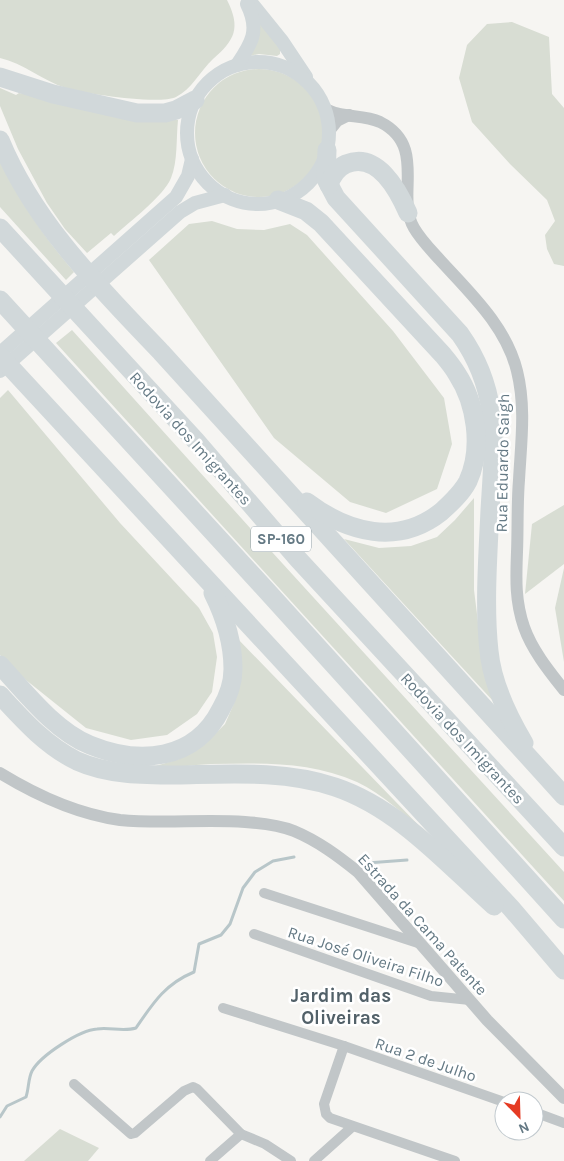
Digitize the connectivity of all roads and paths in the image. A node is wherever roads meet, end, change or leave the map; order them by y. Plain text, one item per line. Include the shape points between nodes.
1 (247, 0) edge
2 (237, 65) junction
3 (0, 77) edge
4 (310, 84) junction
5 (194, 100) junction
6 (325, 109) junction
7 (349, 115) junction
8 (329, 131) junction
9 (0, 140) edge
10 (327, 150) junction
11 (192, 159) junction
12 (329, 185) junction
13 (225, 195) junction
14 (278, 200) junction
15 (408, 213) junction
16 (0, 228) edge
17 (124, 252) junction
18 (0, 300) edge
19 (0, 354) edge
20 (0, 371) edge
21 (276, 479) junction
22 (204, 576) junction
23 (0, 665) edge
24 (564, 690) edge
25 (0, 695) edge
26 (0, 773) edge
27 (543, 774) junction
28 (564, 796) edge
29 (564, 847) edge
30 (264, 893) dead end
31 (564, 919) edge
32 (254, 934) dead end
33 (422, 944) junction
34 (564, 970) edge
35 (470, 1000) junction
36 (223, 1008) dead end
37 (344, 1046) junction
38 (74, 1084) dead end
39 (494, 1098) edge
40 (564, 1098) edge
41 (544, 1116) edge
42 (564, 1123) edge
43 (352, 1127) junction
44 (241, 1134) junction
45 (210, 1161) edge
46 (291, 1161) edge
47 (314, 1161) edge
48 (455, 1161) edge

1 - 2 main road via 254,19 254,33 249,48
1 - 4 main road via 282,41
2 - 4 main road via 261,62 281,65
2 - 5 main road via 210,80
3 - 5 highway via 53,94 137,113 165,113
4 - 6 main road
5 - 11 main road via 187,129
6 - 7 street, Rua Eduardo Saigh
6 - 8 main road
7 - 8 street via 337,121
7 - 15 street, Rua Eduardo Saigh via 374,120 396,136 408,167
8 - 10 main road
9 - 21 highway via 22,185 69,251
10 - 12 highway
10 - 14 main road via 309,182
11 - 13 main road via 205,180
11 - 17 main road via 188,176 176,198
12 - 15 highway via 333,175 344,165 368,163 391,182
12 - 27 highway via 336,198 460,334 484,378 492,409 494,441 487,571 489,651 494,678 505,706
13 - 14 main road via 246,202
13 - 17 main road via 189,207
14 - 21 highway via 306,211 321,223 444,355 458,374 469,398 476,428 475,456 468,481 448,506 429,521 405,531 381,532 350,527 324,515
15 - 24 street, Rua Eduardo Saigh via 422,239 496,324 514,359 523,414 517,605 532,644
16 - 29 highway, Rodovia dos Imigrantes / SP-160 via 196,441 298,559
17 - 19 main road
17 - 20 main road
18 - 31 highway, SP-160
19 - 22 highway
21 - 27 highway
22 - 23 highway via 228,629 233,671 228,696 217,718 202,735 184,747 140,757 115,754 88,744 66,732
22 - 34 highway
25 - 34 highway via 34,731 54,746 77,761 103,770 143,775 293,777 335,787 369,802 405,826
26 - 33 street, Estrada da Cama Patente via 51,800 119,819 225,821 292,830 336,854 358,872
27 - 28 highway
30 - 33 street
32 - 35 street, Rua José Oliveira Filho via 431,996
33 - 35 street, Estrada da Cama Patente
35 - 40 street, Estrada da Cama Patente
36 - 37 street, Rua 2 de Julho
37 - 39 street, Rua 2 de Julho
37 - 43 street via 324,1109 330,1118
38 - 44 street via 131,1134 193,1087
41 - 42 street
43 - 47 street
43 - 48 street
44 - 45 street
44 - 46 street via 265,1144

